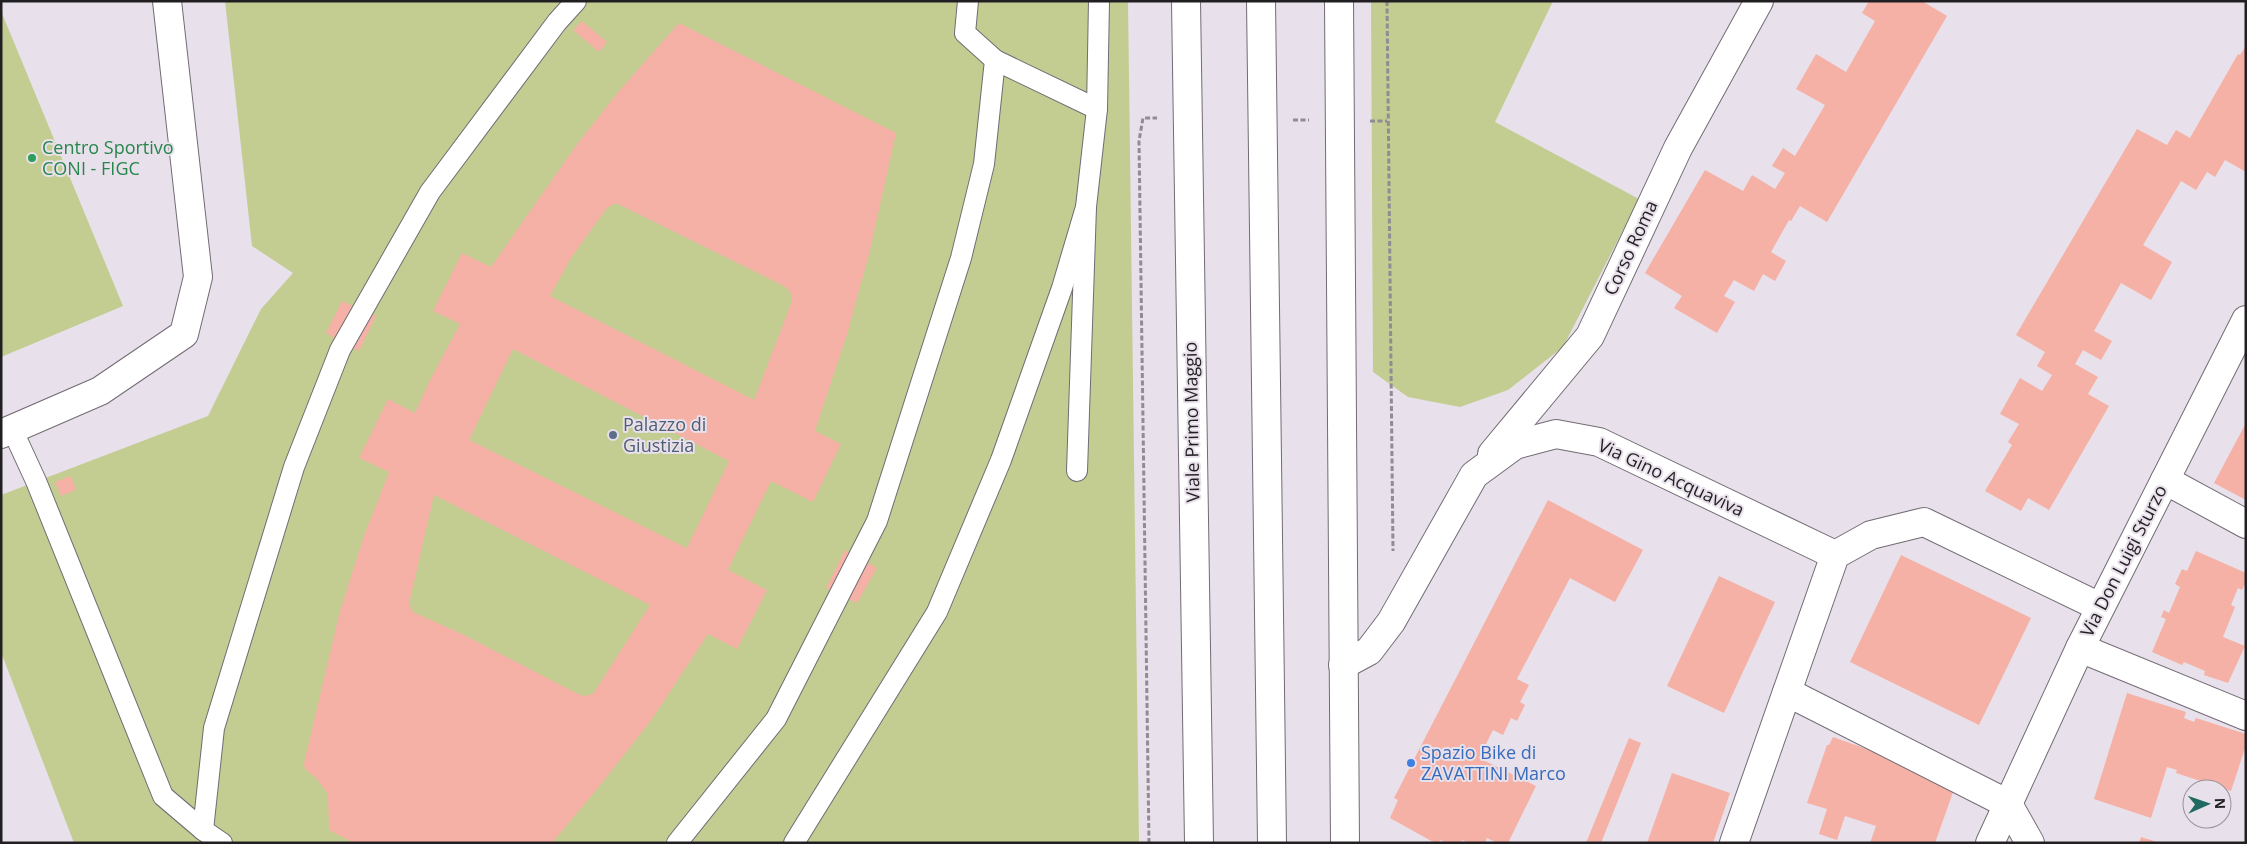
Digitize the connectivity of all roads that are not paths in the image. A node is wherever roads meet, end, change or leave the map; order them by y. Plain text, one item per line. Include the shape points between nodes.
1 (167, 1) edge
2 (576, 1) edge
3 (968, 1) edge
4 (1099, 1) edge
5 (1186, 1) edge
6 (1261, 1) edge
7 (1339, 1) edge
8 (1759, 1) edge
9 (995, 60) junction
10 (1098, 109) junction
11 (1086, 207) junction
12 (2245, 325) edge
13 (7, 431) edge
14 (1077, 471) dead end
15 (1474, 474) junction
16 (2165, 480) junction
17 (2246, 524) edge
18 (1835, 555) junction
19 (2100, 607) junction
20 (2080, 648) junction
21 (1343, 666) junction
22 (1787, 692) junction
23 (2246, 716) edge
24 (2008, 804) junction
25 (203, 830) junction
26 (222, 843) edge
27 (677, 843) edge
28 (794, 843) edge
29 (1199, 843) edge
30 (1272, 843) edge
31 (1345, 843) edge
32 (1734, 843) edge
33 (1990, 843) edge
34 (2030, 843) edge

1 - 13 street via 198,277 184,334 100,391
2 - 25 lane via 430,192 340,350 294,467 214,728
3 - 9 lane via 965,34
4 - 10 lane
5 - 29 street, Viale Primo Maggio
6 - 30 street
7 - 21 street
8 - 15 street, Corso Roma via 1678,148 1590,336
9 - 10 lane
9 - 27 lane via 984,164 964,248 877,520 776,719
10 - 11 lane
11 - 14 lane
11 - 28 lane via 1062,288 1001,460 937,612
12 - 16 street, Via Don Luigi Sturzo
13 - 25 lane via 36,481 163,796
15 - 18 street, Via Gino Acquaviva via 1515,445 1556,434 1599,442
15 - 21 street, Via Gino Acquaviva via 1391,622 1369,651
16 - 17 street
16 - 19 street, Via Don Luigi Sturzo
18 - 19 street via 1871,535 1924,522
18 - 22 street
19 - 20 street, Via Don Luigi Sturzo
20 - 23 street
20 - 24 street, Via Don Luigi Sturzo
21 - 31 street
22 - 24 street
22 - 32 street
24 - 33 street, Via Don Luigi Sturzo
24 - 34 street
25 - 26 lane

